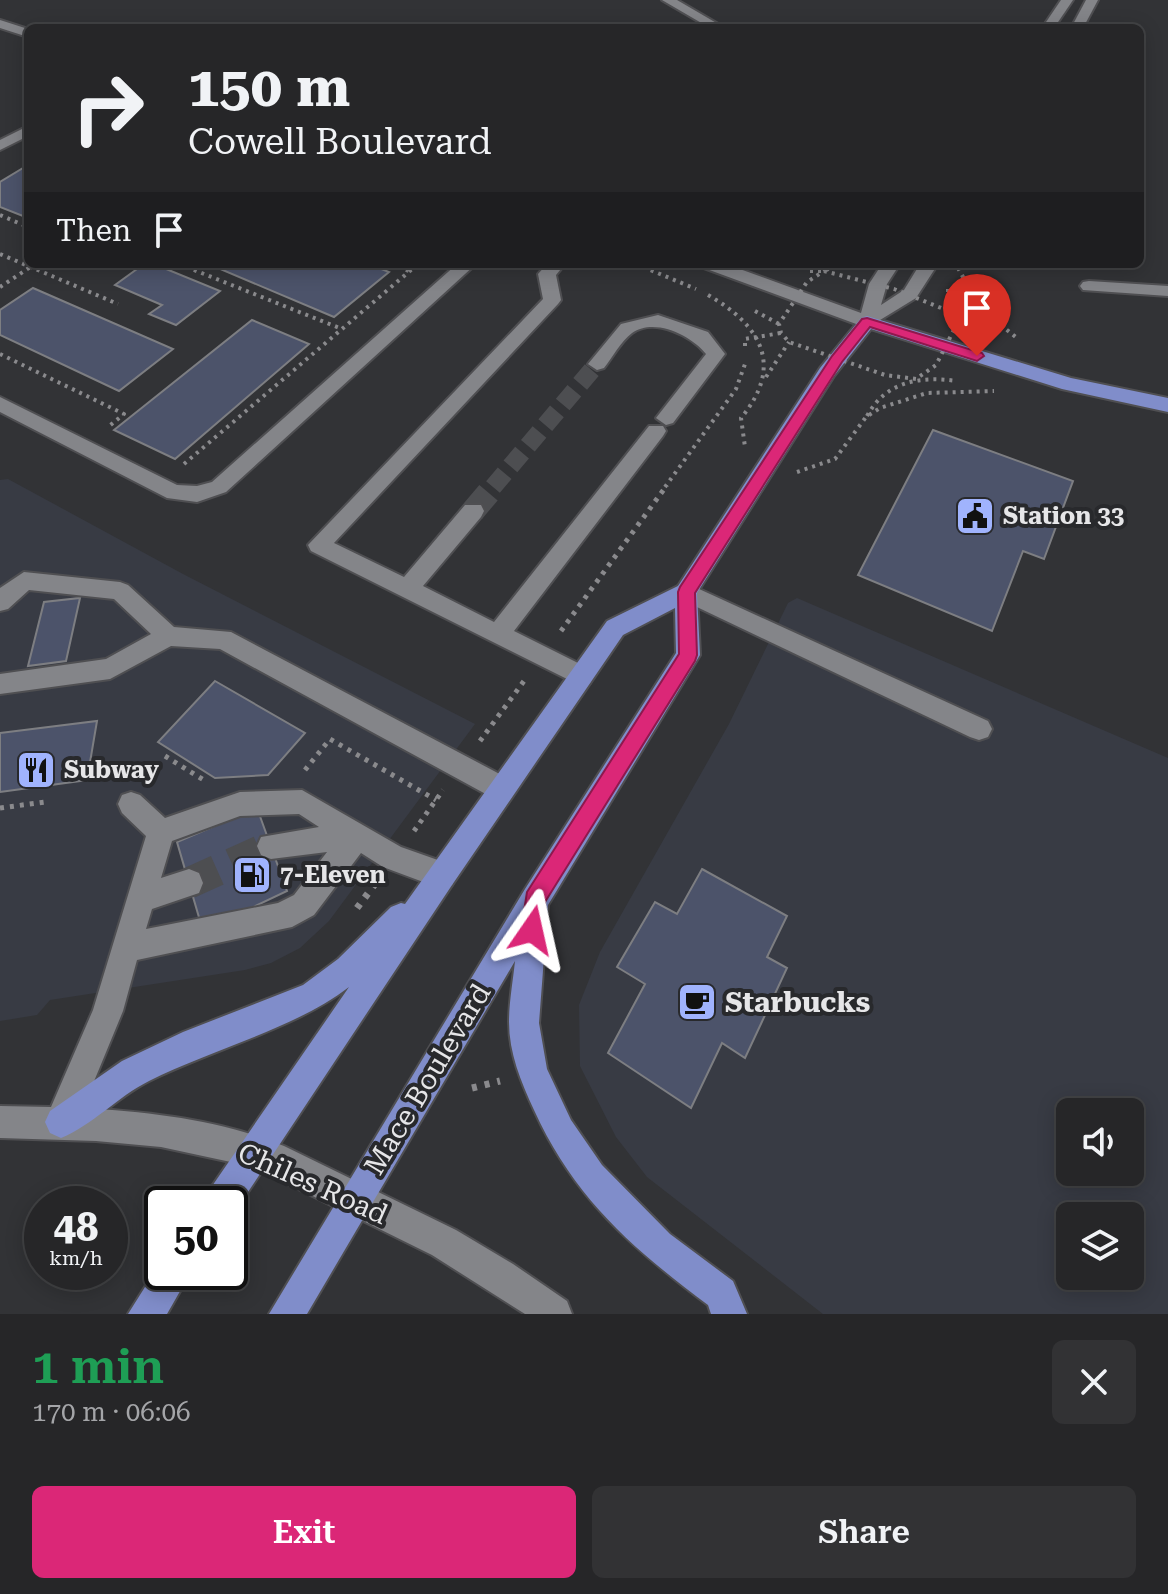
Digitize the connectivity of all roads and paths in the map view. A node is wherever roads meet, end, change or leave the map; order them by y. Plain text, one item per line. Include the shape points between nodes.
1 (668, 0) edge
2 (1067, 0) edge
3 (1092, 0) edge
4 (0, 24) edge
5 (712, 24) edge
6 (1051, 24) edge
7 (1079, 24) edge
8 (24, 32) edge
9 (24, 132) edge
10 (0, 146) edge
11 (0, 215) edge
12 (24, 225) edge
13 (0, 254) edge
14 (24, 262) edge
15 (28, 268) edge
16 (40, 268) edge
17 (189, 268) edge
18 (402, 268) edge
19 (413, 268) edge
20 (463, 268) edge
21 (552, 268) edge
22 (721, 268) edge
23 (823, 268) edge
24 (888, 268) edge
25 (926, 268) edge
26 (954, 268) edge
27 (410, 271) junction
28 (824, 271) junction
29 (952, 271) dead end
30 (857, 278) dead end
31 (949, 279) dead end
32 (807, 282) dead end
33 (1089, 286) dead end
34 (0, 287) edge
35 (1168, 291) edge
36 (933, 302) dead end
37 (118, 304) dead end
38 (974, 312) dead end
39 (961, 316) junction
40 (783, 317) dead end
41 (867, 322) junction
42 (342, 329) junction
43 (954, 332) dead end
44 (781, 333) junction
45 (0, 354) edge
46 (597, 364) tunnel mouth
47 (936, 365) dead end
48 (885, 375) dead end
49 (765, 378) dead end
50 (916, 379) junction
51 (964, 382) dead end
52 (977, 384) dead end
53 (923, 388) dead end
54 (0, 404) edge
55 (1168, 405) edge
56 (866, 417) junction
57 (99, 435) dead end
58 (175, 473) dead end
59 (751, 488) junction
60 (473, 511) tunnel mouth
61 (407, 589) junction
62 (686, 592) junction
63 (0, 602) edge
64 (498, 634) junction
65 (168, 636) junction
66 (542, 657) junction
67 (581, 676) junction
68 (0, 684) edge
69 (979, 729) dead end
70 (462, 766) junction
71 (502, 789) junction
72 (45, 802) dead end
73 (131, 804) dead end
74 (0, 808) edge
75 (161, 832) junction
76 (357, 836) junction
77 (271, 846) tunnel mouth
78 (442, 875) junction
79 (189, 883) tunnel mouth
80 (140, 899) junction
81 (535, 899) junction
82 (126, 948) junction
83 (512, 1078) dead end
84 (472, 1088) dead end
85 (0, 1122) edge
86 (61, 1122) junction
87 (255, 1151) junction
88 (232, 1186) edge
89 (356, 1198) junction
90 (162, 1290) edge
91 (146, 1314) edge
92 (287, 1314) edge
93 (554, 1314) edge
94 (729, 1314) edge

1 - 5 street
2 - 6 street
3 - 7 street
4 - 8 street
9 - 10 street
11 - 12 path
13 - 14 path
15 - 34 path
16 - 37 path
17 - 42 path
18 - 27 path
19 - 27 path
20 - 54 street via 219,487 197,494 174,493
21 - 61 street via 547,274 552,300 319,545
22 - 41 street
23 - 28 path
24 - 41 street
25 - 41 street via 910,294
26 - 29 path
27 - 42 path
28 - 30 path
28 - 32 path
31 - 39 path via 948,300
33 - 35 street
36 - 39 path
38 - 39 path
39 - 43 path
40 - 44 path
41 - 55 main road via 1069,384
41 - 59 main road via 827,372
42 - 58 path
44 - 49 path via 789,342
44 - 66 path via 745,339 745,368 736,389
45 - 57 path via 124,414
46 - 64 street via 627,328 658,321 702,336 716,354
47 - 50 path
48 - 50 path
50 - 51 path
50 - 53 path
50 - 56 path via 875,400
52 - 56 path via 1001,391 927,393
56 - 59 path via 835,459
59 - 62 main road
60 - 61 street
61 - 64 street
62 - 67 main road via 615,628
62 - 69 street
62 - 81 main road, Mace Boulevard via 688,655
63 - 65 street via 24,581 120,591
64 - 66 street
65 - 68 street via 110,669
65 - 70 street via 223,639
66 - 67 street
66 - 70 path
67 - 71 main road
70 - 71 street
71 - 78 main road
72 - 74 path
73 - 75 street
75 - 76 street via 240,804 302,802
75 - 80 street
76 - 77 street
76 - 78 street via 393,858
76 - 82 street via 304,905 282,917
78 - 86 main road via 348,969 313,996 133,1072
78 - 87 main road
79 - 80 street
80 - 82 street
81 - 89 main road, Mace Boulevard
81 - 94 main road via 524,1023 532,1071 560,1131 590,1177 658,1246 721,1293
82 - 86 street via 108,1011
83 - 84 path
85 - 86 street, Chiles Road
86 - 87 street, Chiles Road via 169,1133
87 - 88 main road
87 - 89 street, Chiles Road
89 - 92 main road, Mace Boulevard
89 - 93 street, Chiles Road via 514,1282
90 - 91 main road

